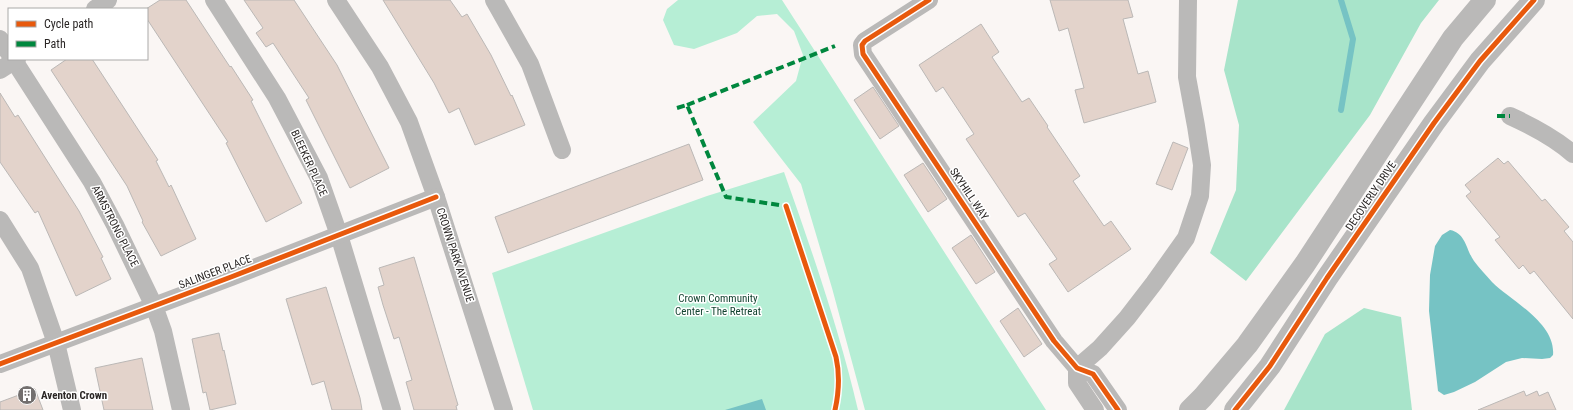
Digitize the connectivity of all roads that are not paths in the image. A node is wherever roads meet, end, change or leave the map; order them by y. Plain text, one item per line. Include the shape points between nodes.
1 (108, 0) edge
2 (214, 0) edge
3 (336, 0) edge
4 (494, 0) edge
5 (929, 0) edge
6 (1188, 0) edge
7 (1485, 0) edge
8 (1534, 0) edge
9 (96, 8) edge
10 (0, 39) edge
11 (8, 54) edge
12 (11, 60) edge
13 (1408, 108) junction
14 (1510, 116) dead end
15 (1434, 123) junction
16 (562, 150) dead end
17 (1573, 154) edge
18 (436, 197) junction
19 (0, 220) edge
20 (339, 235) junction
21 (154, 306) junction
22 (56, 343) junction
23 (0, 364) edge
24 (1077, 368) junction
25 (72, 410) edge
26 (181, 410) edge
27 (392, 410) edge
28 (504, 410) edge
29 (1095, 410) edge
30 (1118, 410) edge
31 (1190, 410) edge
32 (1236, 410) edge

1 - 9 street
2 - 20 street, BLEEKER PLACE via 277,98 318,178
3 - 18 street, CROWN PARK AVENUE via 380,67 409,122
4 - 16 street via 530,64
5 - 24 street, SKYHILL WAY via 865,41 862,45 863,54 1054,341
6 - 24 street via 1187,77 1202,165 1200,196 1186,238 1154,283 1100,348
7 - 13 street, DECOVERLY DRIVE via 1453,38
8 - 15 street, DECOVERLY DRIVE via 1480,61
10 - 11 street, ARMSTRONG PLACE
12 - 21 street, ARMSTRONG PLACE via 92,182 116,225
13 - 15 street
13 - 31 street, DECOVERLY DRIVE via 1305,264 1247,345
14 - 17 street
15 - 32 street, DECOVERLY DRIVE via 1270,366
18 - 20 street, SALINGER PLACE
18 - 28 street, CROWN PARK AVENUE
19 - 22 street via 30,268
20 - 21 street, SALINGER PLACE
20 - 27 street, BLEEKER PLACE
21 - 22 street, SALINGER PLACE
21 - 26 street, ARMSTRONG PLACE via 163,331
22 - 23 street, SALINGER PLACE
22 - 25 street
24 - 29 street via 1077,383
24 - 30 street, SKYHILL WAY via 1093,374

